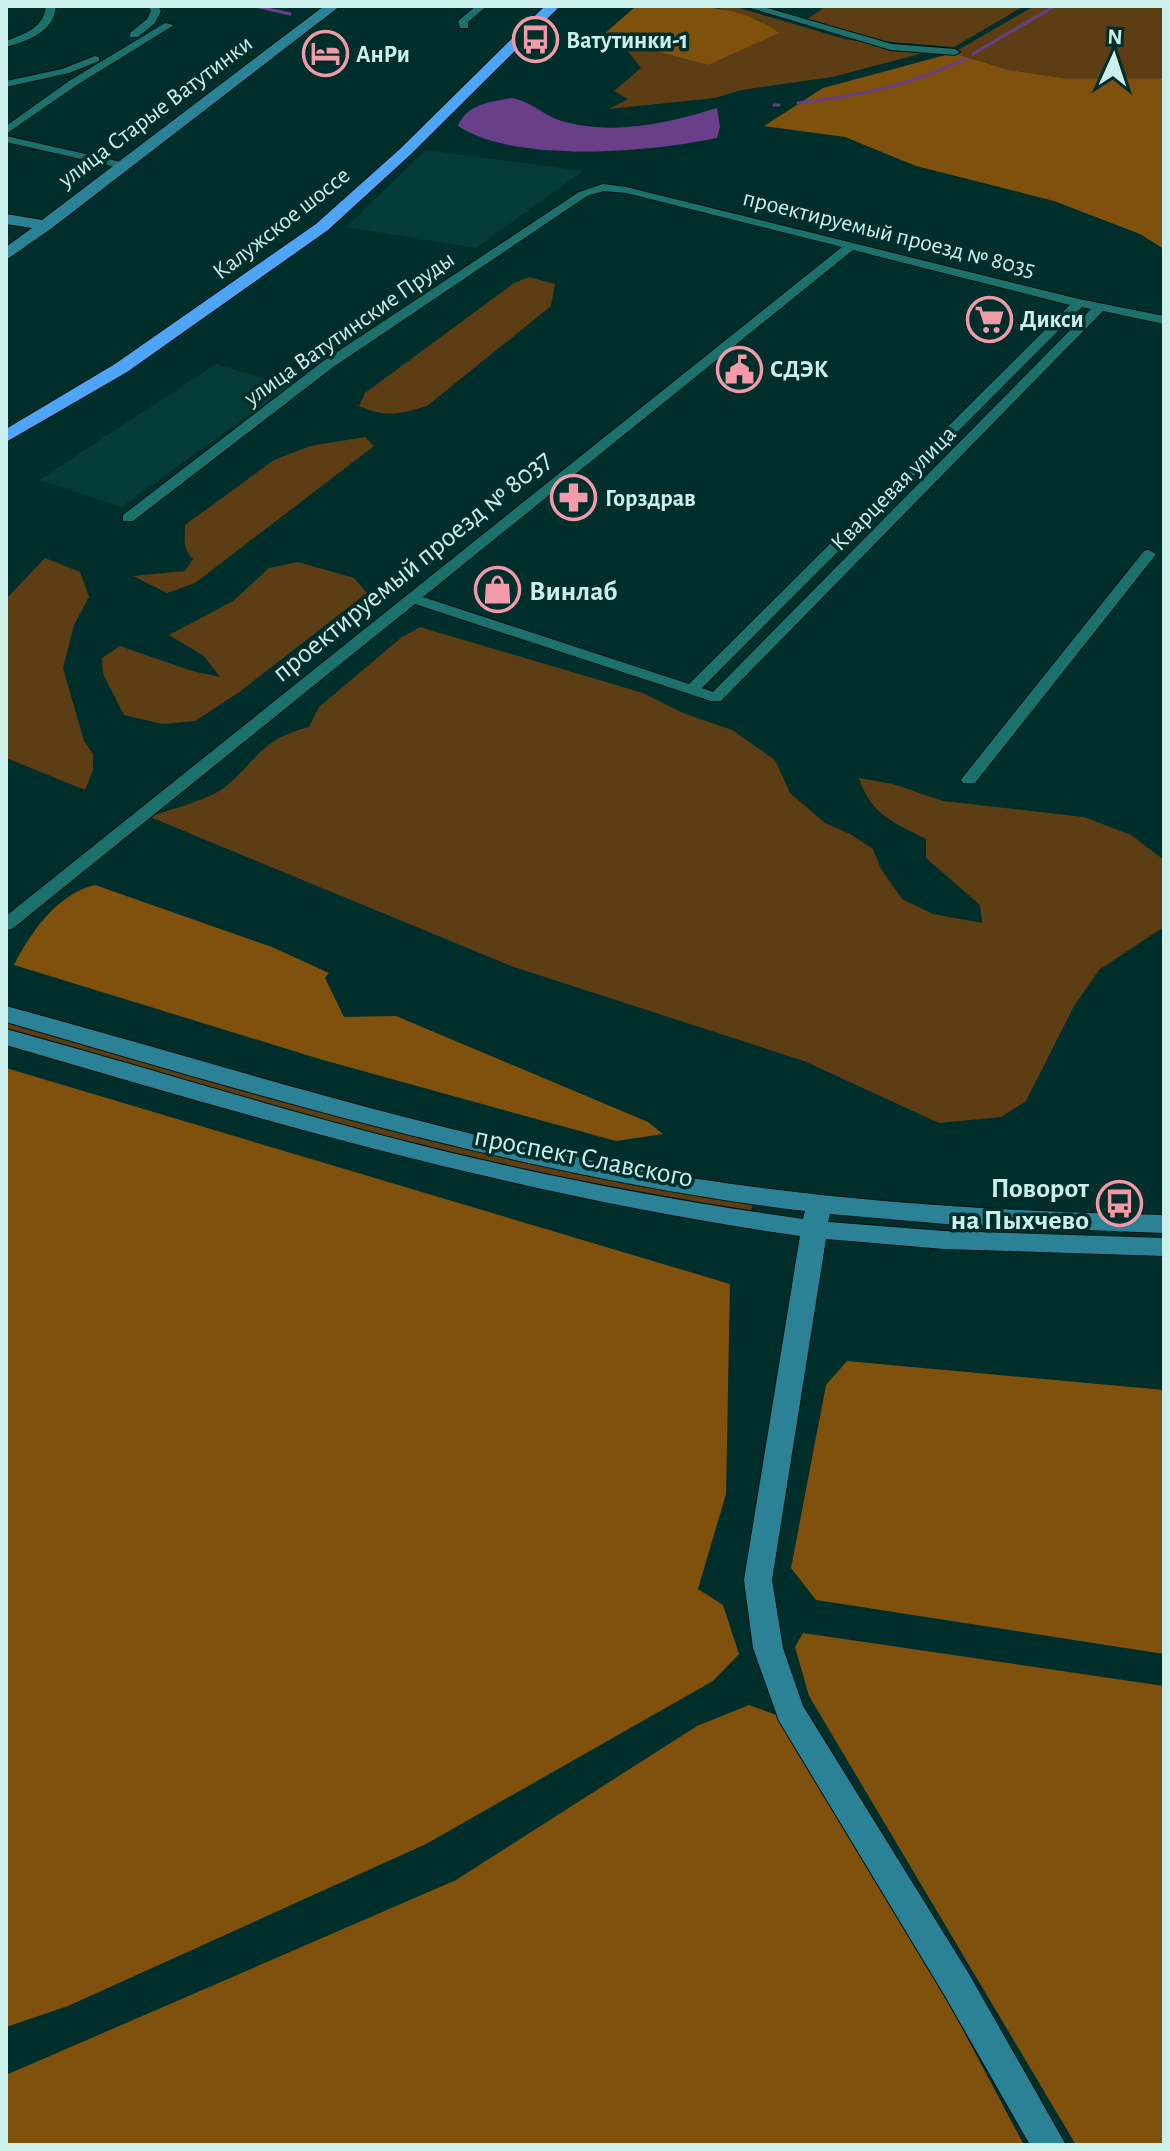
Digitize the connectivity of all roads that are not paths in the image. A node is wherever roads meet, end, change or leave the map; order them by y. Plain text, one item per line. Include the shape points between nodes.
1 (51, 6) edge
2 (153, 6) edge
3 (333, 6) edge
4 (482, 6) edge
5 (533, 6) edge
6 (553, 6) edge
7 (749, 6) edge
8 (169, 25) dead end
9 (464, 26) dead end
10 (6, 44) edge
11 (955, 52) dead end
12 (6, 84) edge
13 (6, 131) edge
14 (6, 139) edge
15 (121, 165) junction
16 (603, 187) joint
17 (6, 219) edge
18 (46, 225) junction
19 (850, 247) junction
20 (6, 255) edge
21 (1079, 303) junction
22 (1100, 307) junction
23 (1164, 320) edge
24 (6, 421) edge
25 (6, 437) edge
26 (128, 518) dead end
27 (1149, 554) dead end
28 (411, 598) junction
29 (692, 690) junction
30 (969, 780) dead end
31 (6, 925) edge
32 (6, 1014) edge
33 (6, 1037) edge
34 (816, 1217) junction
35 (756, 1221) junction
36 (1164, 1224) edge
37 (863, 1233) junction
38 (1164, 1247) edge
39 (807, 1268) junction
40 (1049, 2145) edge

1 - 10 street via 52,15 41,28
2 - 12 street via 156,11 141,31 101,56 65,71
3 - 15 main road, улица Старые Ватутинки
4 - 9 street via 463,21
5 - 24 highway, Калужское шоссе via 304,226 122,351
6 - 25 highway, Калужское шоссе via 322,227 121,368
7 - 11 street via 891,47
8 - 13 street
14 - 15 street
15 - 18 main road, улица Старые Ватутинки
16 - 19 street, проектируемый проезд № 8035
16 - 26 street, улица Ватутинские Пруды via 583,194 327,365
17 - 18 main road
18 - 20 main road, улица Старые Ватутинки
19 - 21 street, проектируемый проезд № 8035
19 - 28 street, проектируемый проезд № 8037
21 - 22 street, проектируемый проезд № 8035
21 - 29 street, Кварцевая улица
22 - 23 street, проектируемый проезд № 8035
22 - 29 street, Кварцевая улица via 716,698
27 - 30 street
28 - 29 street
28 - 31 street, проектируемый проезд № 8037
32 - 34 main road, проспект Славского via 274,1093 466,1142
33 - 35 main road, проспект Славского via 453,1162
34 - 35 main road, проспект Славского
34 - 36 main road, проспект Славского
34 - 37 main road, проспект Славского
34 - 39 main road
35 - 39 main road via 791,1235 801,1245
37 - 38 main road, проспект Славского
37 - 39 main road via 822,1244
39 - 40 main road via 758,1580 771,1669 790,1712

